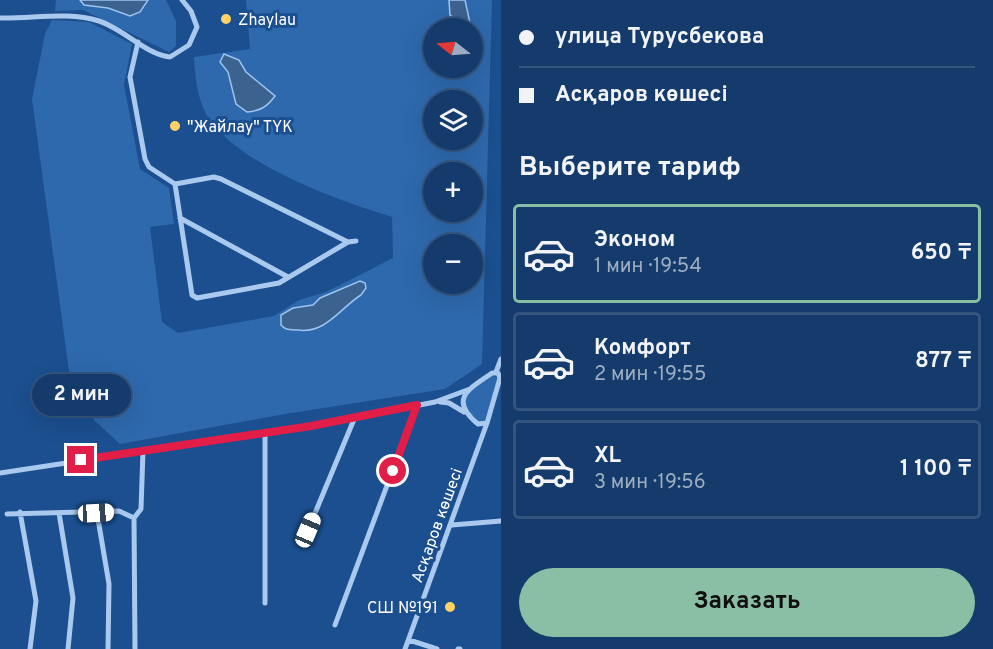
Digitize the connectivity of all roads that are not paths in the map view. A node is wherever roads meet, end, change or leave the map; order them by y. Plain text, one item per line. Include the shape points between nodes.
1 (182, 0) edge
2 (0, 18) edge
3 (138, 42) junction
4 (175, 184) junction
5 (180, 218) junction
6 (356, 241) dead end
7 (348, 242) junction
8 (288, 277) junction
9 (501, 358) edge
10 (498, 373) edge
11 (470, 388) junction
12 (435, 402) junction
13 (417, 405) junction
14 (356, 417) junction
15 (472, 419) junction
16 (487, 423) junction
17 (265, 432) junction
18 (479, 444) junction
19 (142, 451) junction
20 (0, 472) edge
21 (20, 512) junction
22 (59, 513) junction
23 (96, 513) junction
24 (7, 514) dead end
25 (134, 518) junction
26 (501, 521) edge
27 (452, 525) junction
28 (308, 544) dead end
29 (265, 603) dead end
30 (336, 625) dead end
31 (409, 640) junction
32 (30, 649) edge
33 (68, 649) edge
34 (108, 649) edge
35 (135, 649) edge
36 (405, 649) edge
37 (437, 649) edge

1 - 3 street via 197,27 189,45 170,57
2 - 3 street via 80,16 112,26
3 - 4 street via 130,77 145,159 149,167
4 - 5 street
4 - 7 street via 221,179
5 - 8 street
5 - 8 street via 189,289 197,298 279,283
6 - 7 street
7 - 8 street
9 - 10 street, Асқаров көшесі
10 - 11 street
10 - 16 street, Асқаров көшесі via 500,378
11 - 12 street
11 - 15 street via 462,404
12 - 13 street
12 - 15 street via 458,406
13 - 14 street
13 - 30 street
14 - 17 street
14 - 28 street via 308,530
15 - 16 street via 478,424
15 - 18 street
16 - 18 street, Асқаров көшесі
17 - 19 street
17 - 29 street
18 - 27 street, Асқаров көшесі
19 - 20 street
19 - 25 street via 141,509
21 - 22 street
21 - 24 street
21 - 32 street via 36,601
22 - 23 street
22 - 33 street via 73,598
23 - 25 street via 119,511
23 - 34 street via 109,584
25 - 35 street
26 - 27 street
27 - 31 street, Асқаров көшесі
31 - 36 street, Асқаров көшесі
31 - 37 street

